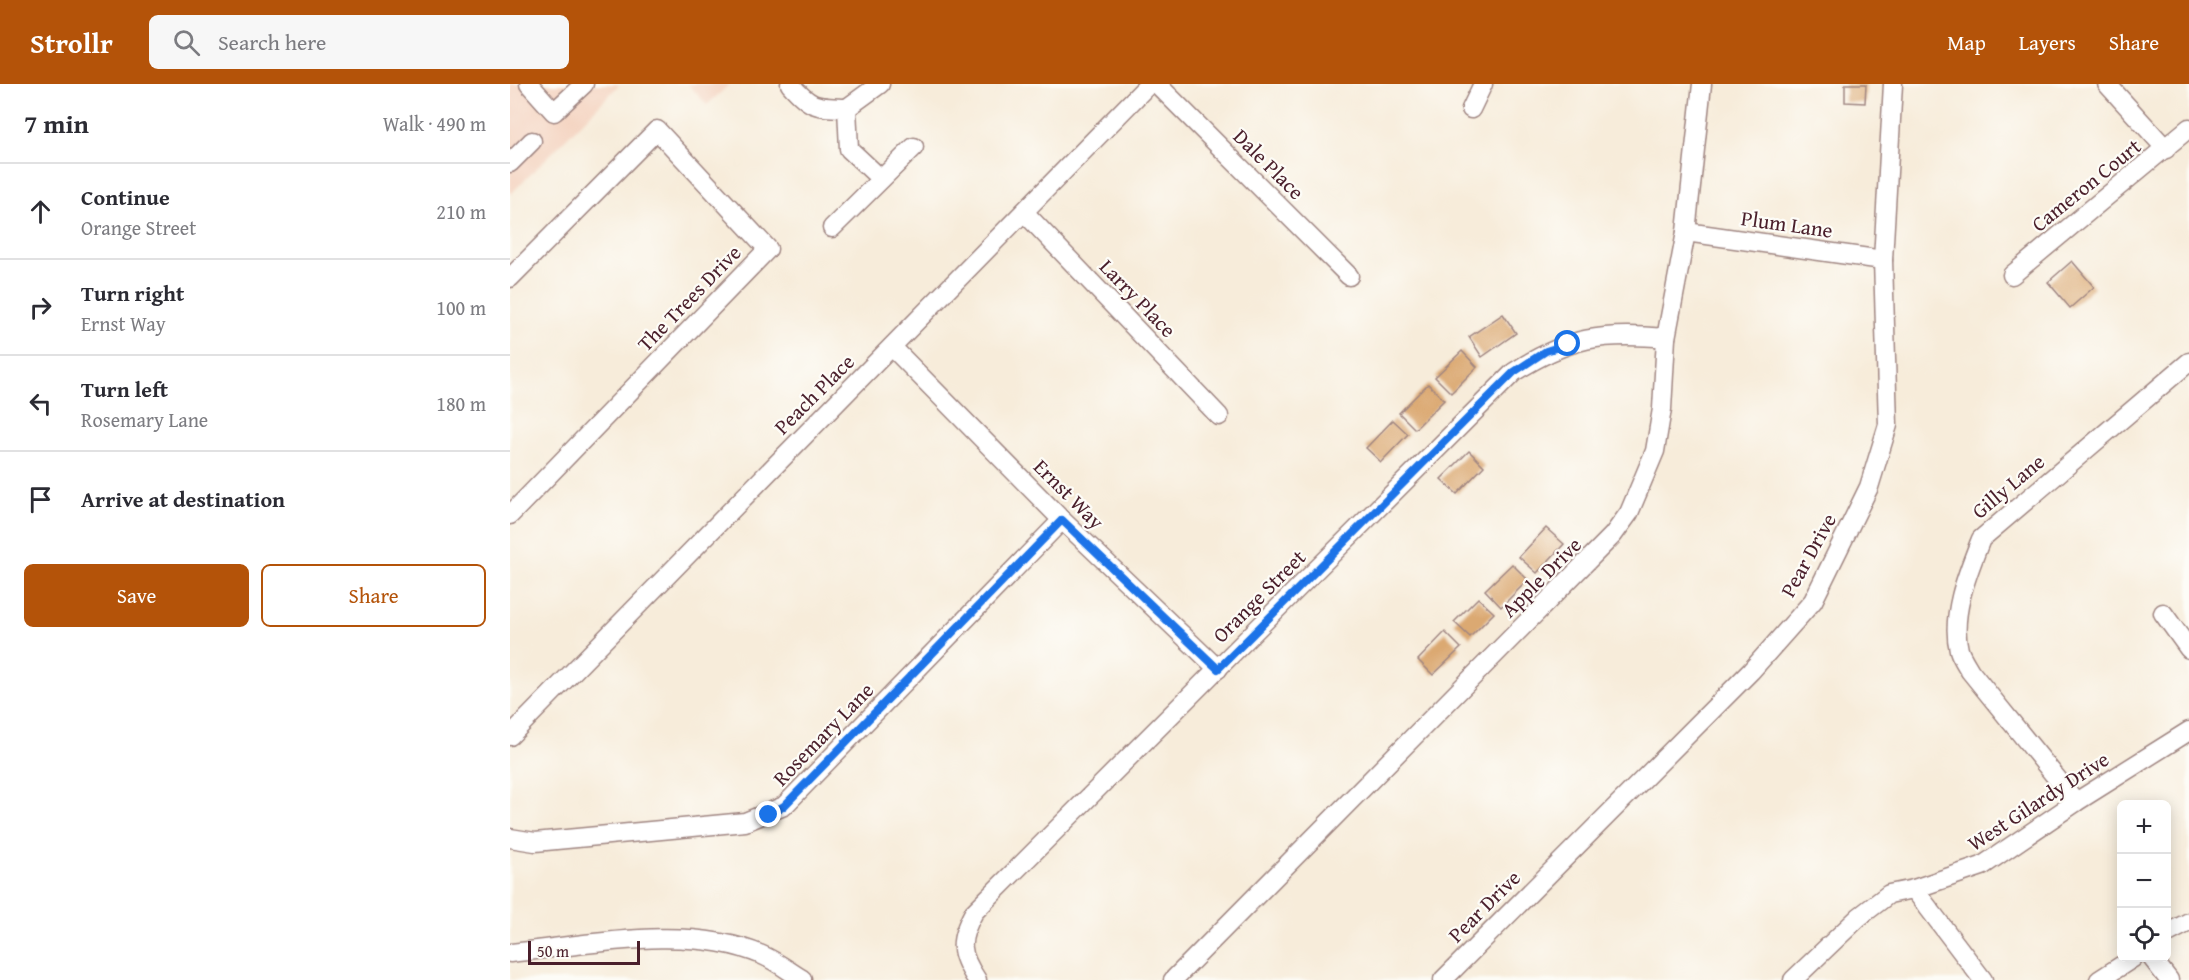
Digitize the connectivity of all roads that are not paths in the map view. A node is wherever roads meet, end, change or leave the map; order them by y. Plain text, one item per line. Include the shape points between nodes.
1 (529, 84) edge
2 (584, 84) edge
3 (790, 84) edge
4 (879, 84) edge
5 (1149, 84) edge
6 (1157, 84) edge
7 (1483, 84) edge
8 (1702, 84) edge
9 (1893, 84) edge
10 (2107, 84) edge
11 (847, 108) junction
12 (1471, 109) dead end
13 (2189, 128) edge
14 (532, 141) dead end
15 (914, 147) dead end
16 (2166, 148) junction
17 (510, 163) edge
18 (881, 179) junction
19 (1024, 212) junction
20 (832, 228) dead end
21 (1686, 232) junction
22 (1883, 260) junction
23 (2012, 275) dead end
24 (1349, 276) dead end
25 (510, 278) edge
26 (1666, 338) junction
27 (892, 347) junction
28 (2189, 362) edge
29 (1219, 416) dead end
30 (510, 515) edge
31 (1062, 520) junction
32 (2163, 613) dead end
33 (2189, 650) edge
34 (1218, 669) junction
35 (2189, 731) edge
36 (510, 735) edge
37 (2076, 802) junction
38 (510, 838) edge
39 (1914, 889) junction
40 (2189, 922) edge
41 (2171, 931) edge
42 (510, 953) edge
43 (2126, 962) edge
44 (2156, 962) edge
45 (802, 980) edge
46 (977, 980) edge
47 (1173, 980) edge
48 (1443, 980) edge
49 (1793, 980) edge
50 (1983, 980) edge
51 (2099, 980) edge
52 (2169, 980) edge

1 - 2 street via 554,112
3 - 11 street via 806,103
4 - 11 street
5 - 19 street, Peach Place
6 - 24 street, Dale Place
7 - 12 street
8 - 21 street, Apple Drive
9 - 22 street, Pear Drive
10 - 16 street
11 - 18 street via 849,148
13 - 16 street, Cameron Court
14 - 17 street
15 - 18 street
16 - 23 street, Cameron Court
18 - 20 street
19 - 27 street, Peach Place
19 - 29 street, Larry Place
21 - 22 street, Plum Lane
21 - 26 street, Apple Drive
22 - 48 street, Pear Drive via 1888,425 1869,487 1813,601 1751,671
25 - 30 street, The Trees Drive via 657,130 768,249
26 - 34 street, Orange Street via 1621,334 1589,338 1546,351 1514,372
26 - 47 street, Apple Drive via 1655,451 1629,513 1613,535
27 - 31 street, Ernst Way
27 - 36 street, Peach Place
28 - 37 street, Gilly Lane via 1981,539 1968,570 1956,629 1959,652 1970,671
31 - 34 street, Ernst Way
31 - 38 street, Rosemary Lane via 784,806 769,815 745,822 535,842
32 - 33 street
34 - 46 street, Orange Street via 974,912 962,944 964,961
35 - 37 street, West Gilardy Drive
37 - 39 street, West Gilardy Drive via 1982,866
39 - 49 street, West Gilardy Drive via 1889,894 1858,917
39 - 50 street
40 - 41 street
42 - 45 street via 682,939 718,943 762,955
43 - 51 street
44 - 52 street

